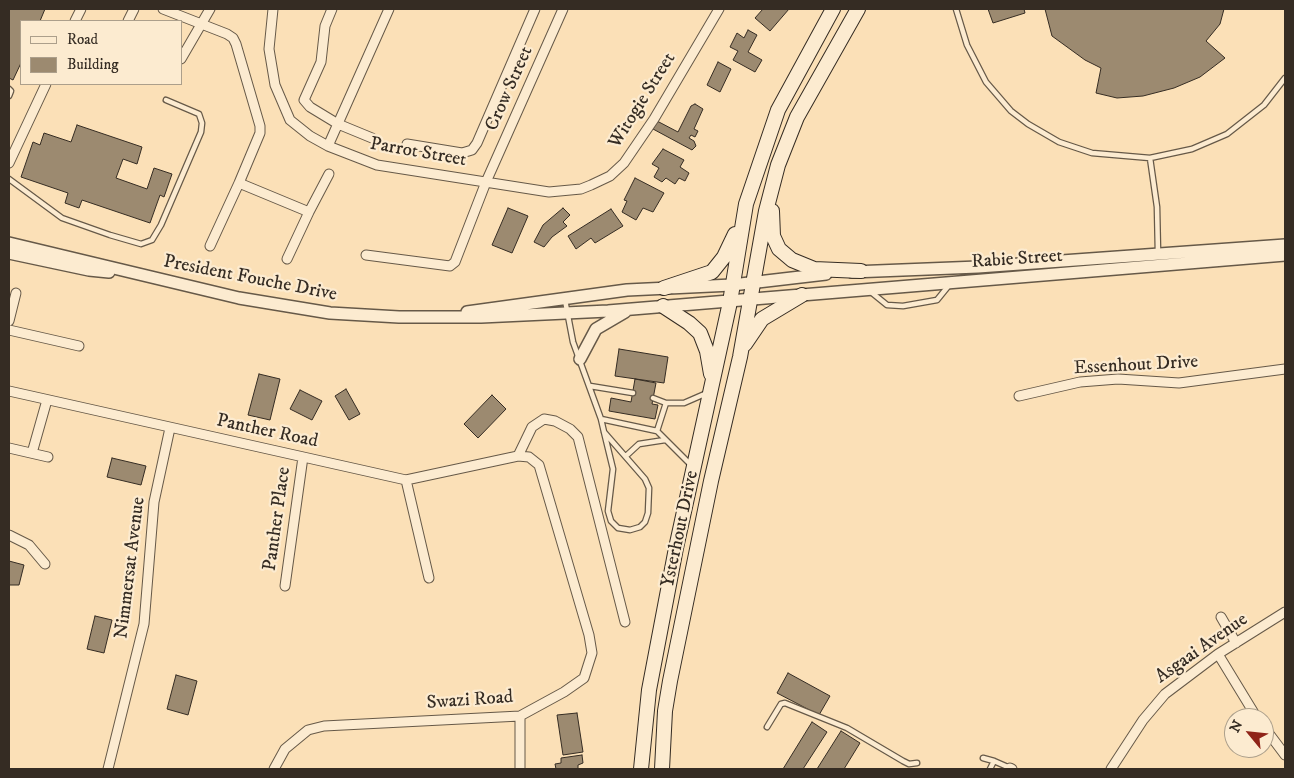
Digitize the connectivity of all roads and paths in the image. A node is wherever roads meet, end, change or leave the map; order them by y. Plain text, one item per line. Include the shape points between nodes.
1 (163, 9) edge
2 (210, 9) edge
3 (273, 9) edge
4 (332, 9) edge
5 (389, 9) edge
6 (535, 9) edge
7 (563, 9) edge
8 (719, 9) edge
9 (834, 9) edge
10 (858, 9) edge
11 (956, 9) edge
12 (202, 23) junction
13 (182, 57) edge
14 (1285, 78) edge
15 (46, 85) edge
16 (9, 88) edge
17 (9, 96) edge
18 (166, 100) dead end
19 (338, 124) junction
20 (372, 138) dead end
21 (407, 144) dead end
22 (328, 146) junction
23 (1150, 158) junction
24 (9, 163) edge
25 (778, 165) junction
26 (329, 174) dead end
27 (9, 179) edge
28 (486, 182) junction
29 (240, 183) junction
30 (746, 204) junction
31 (309, 212) junction
32 (9, 243) edge
33 (1285, 245) edge
34 (210, 246) dead end
35 (9, 253) edge
36 (1158, 253) junction
37 (366, 255) dead end
38 (1285, 255) edge
39 (287, 259) dead end
40 (861, 271) junction
41 (133, 274) junction
42 (753, 282) junction
43 (950, 283) junction
44 (732, 285) junction
45 (664, 288) junction
46 (868, 289) junction
47 (16, 293) dead end
48 (802, 295) junction
49 (751, 299) junction
50 (565, 300) junction
51 (730, 302) junction
52 (663, 306) junction
53 (636, 307) junction
54 (566, 314) junction
55 (451, 316) junction
56 (9, 321) edge
57 (9, 330) edge
58 (78, 346) dead end
59 (740, 357) junction
60 (580, 359) junction
61 (1285, 369) edge
62 (590, 386) junction
63 (711, 387) junction
64 (9, 391) edge
65 (633, 393) dead end
66 (1019, 396) dead end
67 (653, 398) dead end
68 (47, 400) junction
69 (666, 403) junction
70 (601, 419) junction
71 (170, 428) junction
72 (657, 431) junction
73 (604, 432) junction
74 (664, 440) junction
75 (9, 448) edge
76 (32, 453) junction
77 (48, 456) dead end
78 (518, 456) junction
79 (626, 456) junction
80 (303, 457) junction
81 (694, 468) junction
82 (406, 480) junction
83 (9, 536) edge
84 (45, 564) dead end
85 (429, 578) dead end
86 (285, 586) dead end
87 (1285, 612) edge
88 (1221, 617) dead end
89 (625, 622) dead end
90 (1236, 643) junction
91 (1218, 654) junction
92 (1251, 708) edge
93 (520, 716) junction
94 (767, 727) dead end
95 (1274, 740) edge
96 (1285, 755) edge
97 (983, 758) dead end
98 (994, 761) junction
99 (917, 763) dead end
100 (909, 766) edge
101 (108, 769) edge
102 (274, 769) edge
103 (520, 769) edge
104 (641, 769) edge
105 (662, 769) edge
106 (990, 769) edge
107 (1011, 769) edge
108 (1111, 769) edge

1 - 12 street
2 - 12 street
3 - 22 street, Parrot Street via 269,56 280,100 290,120
4 - 19 street via 325,26 321,62 304,100
5 - 19 street
6 - 21 street via 472,150 462,154
7 - 28 street, Crow Street
8 - 28 street, Witogie Street via 654,119 624,163 610,176 580,189 549,192
9 - 30 main road via 778,110
10 - 25 main road via 797,116
11 - 23 lane via 967,45 986,82 1011,111 1059,142 1092,153
12 - 13 street
12 - 29 street via 226,34 236,44 260,126
14 - 23 lane via 1264,104 1228,134 1181,152
15 - 24 street
16 - 17 lane
18 - 27 lane via 199,114 202,123 152,240 141,244 62,218
19 - 20 street
19 - 22 street
22 - 28 street, Parrot Street via 377,165
23 - 36 lane via 1157,207
25 - 40 main road via 771,219 773,236 779,248 792,260 807,267
25 - 42 main road, Ysterhout Drive
26 - 31 street
28 - 37 street, Crow Street via 453,265
29 - 31 street
29 - 34 street
30 - 44 main road, Ysterhout Drive
30 - 45 main road via 731,246 720,265 705,276
31 - 39 street
32 - 41 street, President Fouche Drive
33 - 36 street, Rabie Street
35 - 41 street, President Fouche Drive via 89,270
36 - 40 street, Rabie Street via 978,267
38 - 43 street, Rabie Street
40 - 42 street, Rabie Street
41 - 55 street, President Fouche Drive via 285,307 366,316
42 - 44 street, President Fouche Drive
42 - 49 main road, Ysterhout Drive
43 - 46 street, Rabie Street
43 - 46 lane via 937,300 903,306 882,303
44 - 45 street, President Fouche Drive
44 - 51 main road, Ysterhout Drive
45 - 50 street, President Fouche Drive
46 - 48 street, Rabie Street
47 - 56 street
48 - 49 street, Rabie Street
48 - 59 main road via 762,319 748,338
49 - 51 street, President Fouche Drive
49 - 59 main road, Ysterhout Drive
50 - 54 lane
50 - 55 street, President Fouche Drive via 480,309
51 - 52 street, President Fouche Drive
51 - 63 main road, Ysterhout Drive
52 - 53 street, President Fouche Drive
52 - 63 main road via 690,323 700,334 707,351
53 - 54 street, President Fouche Drive
53 - 60 street via 596,329
54 - 55 street, President Fouche Drive
54 - 60 lane
57 - 58 street
59 - 105 main road, Ysterhout Drive via 670,681
60 - 62 lane
61 - 66 street, Essenhout Drive via 1179,382 1123,379 1080,382
62 - 65 lane
62 - 70 lane
63 - 69 lane via 684,403
63 - 81 main road, Ysterhout Drive
64 - 68 street, Panther Road
67 - 69 lane
68 - 71 street, Panther Road
68 - 76 street
69 - 72 lane
70 - 72 lane
70 - 73 lane
71 - 80 street, Panther Road
71 - 101 street, Nimmersat Avenue via 154,502 144,624
72 - 74 lane
73 - 79 lane
73 - 79 lane via 613,468 608,511 618,528 630,530 645,522 649,488
74 - 79 lane via 639,444
74 - 81 lane
75 - 76 street
76 - 77 street
78 - 82 street, Panther Road
78 - 89 street via 532,427 544,419 555,421 578,437
78 - 93 street, Swazi Road via 532,459 541,471 592,653 584,678
80 - 82 street, Panther Road
80 - 86 street, Panther Place
81 - 104 main road, Ysterhout Drive via 649,690
82 - 85 street
83 - 84 street via 29,545
87 - 90 street, Asgaai Avenue
88 - 90 street
90 - 91 street, Asgaai Avenue
91 - 92 street
91 - 108 street, Asgaai Avenue via 1159,700
93 - 102 street, Swazi Road via 324,726 296,737
93 - 103 street
94 - 100 lane via 781,704 785,703 847,728
95 - 96 street
97 - 98 lane
98 - 106 lane
98 - 107 lane
99 - 100 lane

